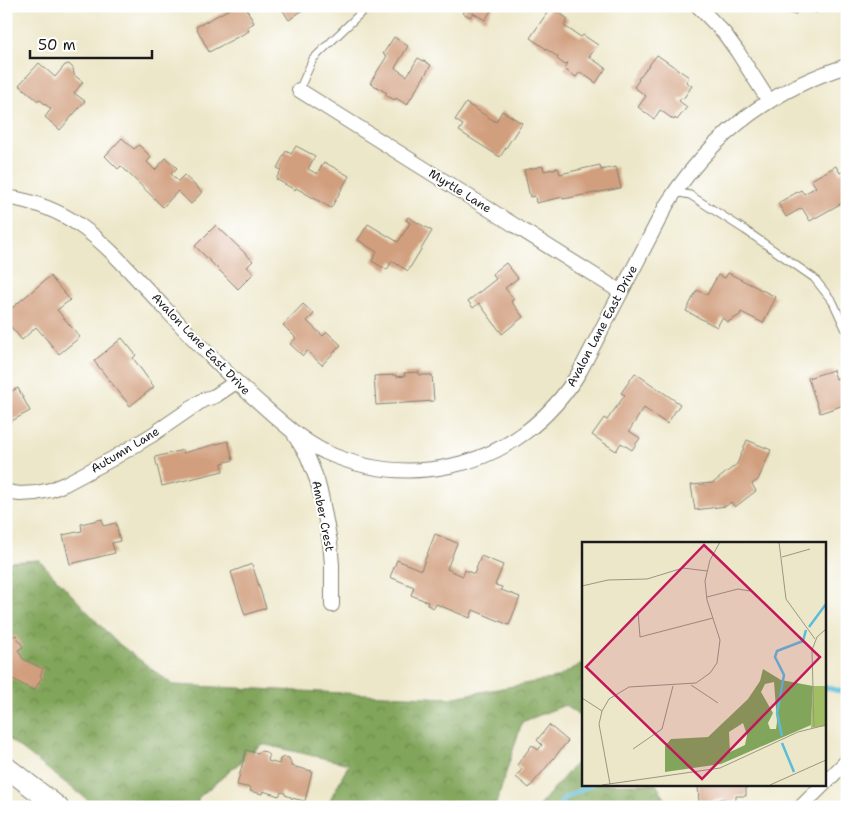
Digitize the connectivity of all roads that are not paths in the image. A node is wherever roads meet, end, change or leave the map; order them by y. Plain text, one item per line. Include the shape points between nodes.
1 (368, 6) edge
2 (698, 6) edge
3 (847, 66) edge
4 (299, 90) joint
5 (769, 101) junction
6 (675, 192) junction
7 (6, 197) edge
8 (621, 292) junction
9 (845, 328) dead end
10 (236, 382) junction
11 (294, 432) junction
12 (6, 492) edge
13 (332, 605) dead end
14 (847, 761) edge
15 (6, 767) edge
16 (826, 782) edge
17 (822, 786) edge
18 (58, 807) edge
19 (801, 807) edge

1 - 4 lane via 313,59
2 - 5 street via 724,33
3 - 5 street, Avalon Lane East Drive via 804,82
4 - 8 street, Myrtle Lane
5 - 6 street, Avalon Lane East Drive via 714,144
6 - 8 street, Avalon Lane East Drive
6 - 9 lane via 690,195 814,278 833,302
7 - 10 street, Avalon Lane East Drive via 52,210 94,235
8 - 11 street, Avalon Lane East Drive via 580,371 559,402 526,433 486,455 444,468 392,470 340,458
10 - 11 street, Avalon Lane East Drive
10 - 12 street, Autumn Lane via 112,459 65,484 36,493
11 - 13 street, Amber Crest via 307,455 322,495 330,542
14 - 16 street
15 - 18 main road
17 - 19 street

